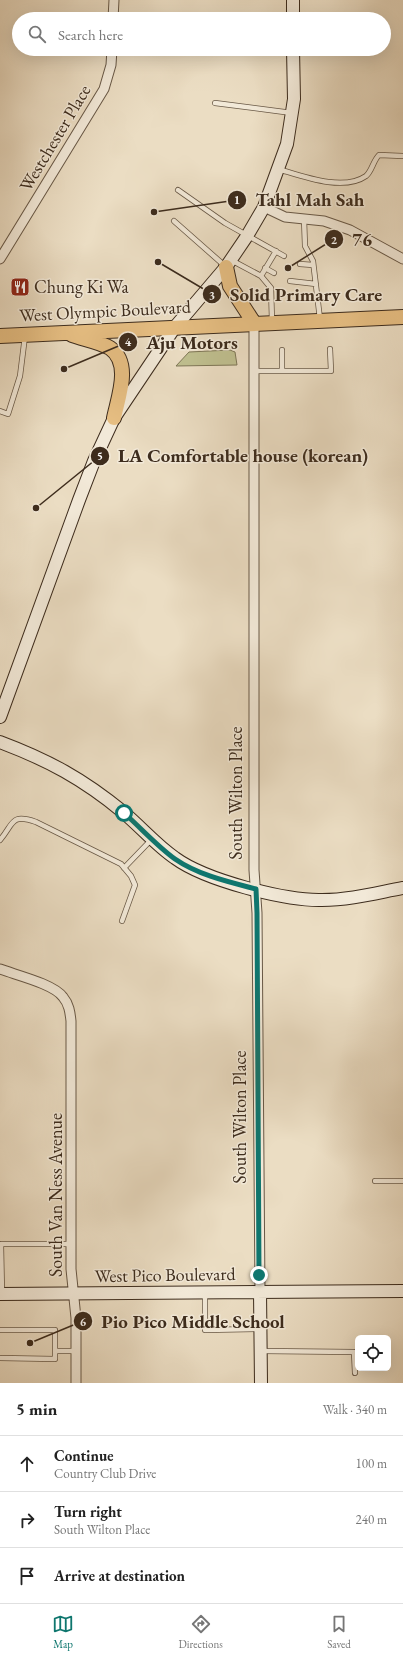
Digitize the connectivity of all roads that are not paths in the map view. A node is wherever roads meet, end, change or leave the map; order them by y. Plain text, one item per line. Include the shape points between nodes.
1 (114, 0) edge
2 (293, 0) edge
3 (113, 12) edge
4 (293, 12) edge
5 (112, 56) edge
6 (293, 56) edge
7 (215, 103) dead end
8 (292, 113) junction
9 (403, 156) edge
10 (278, 169) junction
11 (178, 190) dead end
12 (264, 207) junction
13 (304, 218) junction
14 (174, 221) dead end
15 (247, 236) junction
16 (276, 251) junction
17 (284, 256) dead end
18 (0, 259) edge
19 (403, 259) edge
20 (229, 263) junction
21 (300, 264) dead end
22 (313, 265) junction
23 (266, 268) junction
24 (274, 273) dead end
25 (261, 276) junction
26 (290, 281) dead end
27 (316, 284) junction
28 (403, 317) edge
29 (321, 321) junction
30 (254, 323) junction
31 (272, 323) junction
32 (175, 327) junction
33 (66, 332) junction
34 (26, 334) junction
35 (0, 336) edge
36 (330, 349) dead end
37 (282, 350) dead end
38 (282, 370) junction
39 (254, 371) junction
40 (0, 411) edge
41 (114, 418) junction
42 (0, 717) edge
43 (0, 742) edge
44 (152, 838) junction
45 (0, 840) edge
46 (124, 868) junction
47 (403, 888) edge
48 (256, 889) junction
49 (122, 920) dead end
50 (0, 969) edge
51 (375, 1181) dead end
52 (403, 1181) edge
53 (71, 1244) junction
54 (403, 1291) edge
55 (205, 1292) junction
56 (260, 1292) junction
57 (1, 1294) edge
58 (73, 1294) junction
59 (260, 1329) junction
60 (0, 1330) edge
61 (55, 1351) junction
62 (76, 1351) junction
63 (260, 1351) junction
64 (0, 1358) edge
65 (355, 1373) dead end
66 (76, 1383) edge
67 (261, 1383) edge

1 - 3 street
2 - 4 main road
5 - 18 street, Westchester Place via 104,89
6 - 8 main road
7 - 8 lane
8 - 10 main road via 287,144
9 - 10 lane via 379,155 367,175 354,182 319,182
10 - 12 main road
11 - 15 lane
12 - 13 street via 285,217
12 - 15 main road
13 - 19 street via 324,220 350,230
13 - 22 lane via 305,246
14 - 20 lane
15 - 16 lane
15 - 20 main road
16 - 17 lane
16 - 23 lane
20 - 25 lane
20 - 30 main road via 230,286
20 - 32 main road
21 - 22 lane
22 - 27 lane
23 - 24 lane
23 - 25 lane
25 - 31 lane via 271,288
26 - 27 lane
27 - 29 lane
28 - 29 main road, West Olympic Boulevard
29 - 31 main road, West Olympic Boulevard
30 - 31 main road, West Olympic Boulevard
30 - 32 main road, West Olympic Boulevard
30 - 39 street, South Wilton Place
32 - 33 main road, West Olympic Boulevard
32 - 41 main road
33 - 34 main road, West Olympic Boulevard
33 - 41 main road via 110,349 118,359 122,376
34 - 35 main road, West Olympic Boulevard
34 - 40 lane via 16,390 8,414
36 - 38 lane via 331,371
37 - 38 lane
38 - 39 lane
39 - 48 street, South Wilton Place
41 - 42 main road via 79,500
43 - 44 main road via 50,762 92,787
44 - 46 lane
44 - 48 main road via 175,859 197,870 221,880
45 - 46 lane via 15,820 24,818 121,864
46 - 49 lane via 135,885
47 - 48 main road via 350,898 321,900 288,897
48 - 56 street, South Wilton Place
50 - 53 street, South Van Ness Avenue via 52,988 63,996 69,1007
51 - 52 lane
53 - 57 lane via 1,1244
53 - 58 street, South Van Ness Avenue
54 - 56 main road, West Pico Boulevard
55 - 56 main road, West Pico Boulevard
55 - 58 main road, West Pico Boulevard
55 - 59 lane via 205,1330
56 - 59 main road, South Wilton Place
57 - 58 main road, West Pico Boulevard
58 - 62 street, South Van Ness Avenue
59 - 63 main road, South Wilton Place
60 - 61 lane via 55,1330
61 - 62 lane
61 - 64 lane via 55,1359
62 - 66 street, South Van Ness Avenue
63 - 65 lane via 354,1352
63 - 67 main road, South Wilton Place

